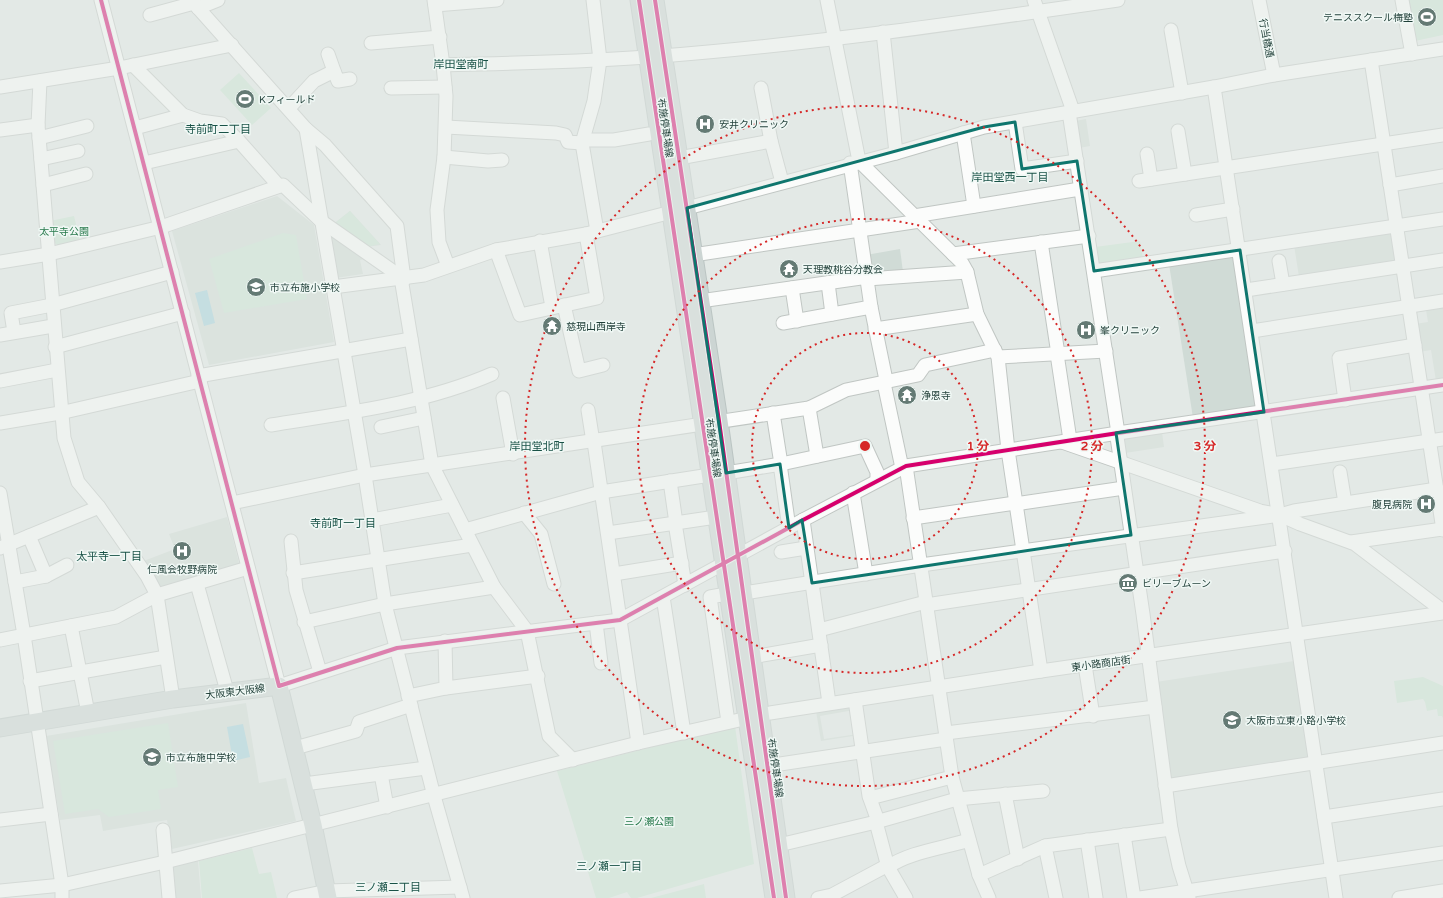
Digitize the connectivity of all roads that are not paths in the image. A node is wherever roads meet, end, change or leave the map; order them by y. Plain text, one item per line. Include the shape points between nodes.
1 (102, 0) edge
2 (218, 0) edge
3 (496, 0) edge
4 (593, 0) edge
5 (639, 0) edge
6 (655, 0) edge
7 (827, 0) edge
8 (1118, 0) edge
9 (1259, 0) edge
10 (1402, 0) edge
11 (434, 3) edge
12 (194, 4) edge
13 (1036, 6) edge
14 (150, 15) dead end
15 (1171, 30) dead end
16 (882, 32) junction
17 (440, 37) junction
18 (835, 38) junction
19 (371, 43) dead end
20 (232, 46) junction
21 (1443, 48) edge
22 (328, 54) dead end
23 (1412, 54) junction
24 (655, 56) junction
25 (600, 60) junction
26 (1371, 60) junction
27 (133, 65) junction
28 (443, 65) junction
29 (119, 68) junction
30 (334, 71) junction
31 (1274, 75) junction
32 (350, 78) dead end
33 (40, 81) junction
34 (0, 87) edge
35 (445, 87) junction
36 (1214, 87) junction
37 (390, 88) dead end
38 (761, 88) dead end
39 (1182, 93) junction
40 (289, 108) junction
41 (1071, 111) junction
42 (183, 115) junction
43 (1015, 122) junction
44 (38, 125) junction
45 (87, 126) dead end
46 (446, 127) junction
47 (135, 128) junction
48 (306, 129) junction
49 (0, 130) edge
50 (1178, 131) dead end
51 (963, 133) junction
52 (649, 134) dead end
53 (1443, 135) edge
54 (39, 138) junction
55 (239, 141) junction
56 (584, 141) junction
57 (772, 141) junction
58 (1384, 144) junction
59 (78, 151) dead end
60 (896, 152) junction
61 (1147, 154) dead end
62 (444, 157) junction
63 (679, 158) junction
64 (41, 159) junction
65 (502, 160) dead end
66 (1077, 161) junction
67 (855, 162) junction
68 (144, 163) junction
69 (1227, 167) junction
70 (86, 174) dead end
71 (1185, 174) junction
72 (1443, 176) edge
73 (782, 182) junction
74 (43, 185) junction
75 (1390, 185) junction
76 (279, 186) junction
77 (1080, 189) junction
78 (974, 206) junction
79 (1233, 209) junction
80 (679, 210) junction
81 (1196, 215) dead end
82 (917, 218) junction
83 (1443, 219) edge
84 (321, 221) junction
85 (1396, 226) junction
86 (161, 227) junction
87 (861, 230) junction
88 (592, 232) junction
89 (1089, 236) junction
90 (540, 241) junction
91 (1041, 242) junction
92 (496, 250) junction
93 (1240, 250) junction
94 (49, 254) junction
95 (953, 254) junction
96 (693, 255) junction
97 (1443, 260) edge
98 (1279, 261) dead end
99 (0, 262) edge
100 (448, 266) junction
101 (1403, 266) junction
102 (1094, 271) junction
103 (172, 272) junction
104 (967, 272) junction
105 (867, 278) junction
106 (404, 279) junction
107 (828, 283) junction
108 (1283, 284) junction
109 (333, 287) junction
110 (792, 288) junction
111 (1246, 290) junction
112 (1443, 301) edge
113 (700, 302) junction
114 (52, 305) junction
115 (558, 306) junction
116 (1409, 306) junction
117 (872, 307) junction
118 (183, 314) junction
119 (832, 314) junction
120 (977, 314) junction
121 (796, 321) junction
122 (783, 323) dead end
123 (53, 326) junction
124 (875, 329) junction
125 (1252, 331) junction
126 (14, 332) junction
127 (0, 335) edge
128 (411, 339) junction
129 (1415, 345) junction
130 (55, 347) junction
131 (343, 350) junction
132 (1106, 351) junction
133 (996, 353) junction
134 (1057, 354) junction
135 (603, 365) dead end
136 (57, 370) junction
137 (492, 374) dead end
138 (199, 379) junction
139 (886, 380) junction
140 (0, 381) edge
141 (1443, 385) edge
142 (1422, 388) junction
143 (420, 398) junction
144 (503, 398) dead end
145 (1346, 400) junction
146 (809, 408) junction
147 (588, 410) dead end
148 (354, 412) junction
149 (1264, 412) junction
150 (60, 413) junction
151 (773, 413) junction
152 (424, 418) junction
153 (711, 423) junction
154 (0, 424) edge
155 (272, 425) dead end
156 (381, 427) dead end
157 (1118, 432) junction
158 (1443, 439) edge
159 (1065, 441) junction
160 (1430, 441) junction
161 (593, 442) junction
162 (1008, 450) junction
163 (513, 454) junction
164 (817, 456) junction
165 (780, 464) junction
166 (1121, 464) junction
167 (1272, 464) junction
168 (432, 465) junction
169 (904, 467) junction
170 (1340, 472) dead end
171 (718, 474) junction
172 (365, 475) junction
173 (877, 479) junction
174 (670, 481) junction
175 (1124, 488) junction
176 (1437, 489) junction
177 (601, 492) junction
178 (0, 493) edge
179 (853, 493) junction
180 (232, 503) junction
181 (1345, 503) junction
182 (1015, 504) junction
183 (452, 505) junction
184 (99, 507) junction
185 (2, 510) edge
186 (524, 513) junction
187 (1280, 515) junction
188 (716, 517) junction
189 (913, 518) junction
190 (372, 520) junction
191 (803, 520) junction
192 (676, 523) junction
193 (789, 528) junction
194 (1443, 529) edge
195 (465, 530) junction
196 (608, 533) junction
197 (1131, 535) junction
198 (29, 536) junction
199 (291, 541) dead end
200 (1350, 542) junction
201 (472, 545) junction
202 (4, 546) edge
203 (806, 548) junction
204 (1022, 551) junction
205 (1285, 551) junction
206 (781, 552) dead end
207 (738, 556) junction
208 (378, 559) junction
209 (682, 563) junction
210 (723, 564) junction
211 (67, 565) dead end
212 (921, 565) junction
213 (248, 568) junction
214 (293, 573) junction
215 (614, 574) junction
216 (866, 574) junction
217 (1136, 574) junction
218 (46, 576) junction
219 (15, 582) junction
220 (812, 583) junction
221 (197, 584) junction
222 (554, 584) dead end
223 (685, 585) junction
224 (494, 587) junction
225 (1028, 591) junction
226 (744, 593) junction
227 (157, 595) junction
228 (721, 595) dead end
229 (663, 597) junction
230 (385, 604) junction
231 (926, 604) junction
232 (1443, 612) edge
233 (620, 620) junction
234 (304, 622) junction
235 (596, 623) junction
236 (71, 626) junction
237 (819, 630) junction
238 (527, 631) junction
239 (1296, 634) junction
240 (24, 635) junction
241 (0, 640) edge
242 (445, 641) junction
243 (821, 645) junction
244 (397, 648) junction
245 (1148, 656) junction
246 (166, 657) junction
247 (752, 657) junction
248 (601, 663) dead end
249 (1084, 665) junction
250 (1041, 671) junction
251 (80, 672) junction
252 (320, 672) junction
253 (538, 676) junction
254 (30, 681) junction
255 (279, 686) junction
256 (938, 687) junction
257 (446, 688) junction
258 (227, 691) junction
259 (173, 699) junction
260 (410, 700) junction
261 (855, 700) junction
262 (829, 703) junction
263 (1155, 707) junction
264 (88, 713) junction
265 (1092, 716) junction
266 (744, 719) junction
267 (36, 721) junction
268 (0, 728) edge
269 (684, 733) junction
270 (946, 736) junction
271 (638, 743) junction
272 (1443, 743) edge
273 (295, 748) junction
274 (863, 752) junction
275 (573, 760) junction
276 (1315, 763) junction
277 (767, 766) junction
278 (426, 768) junction
279 (381, 774) junction
280 (952, 777) junction
281 (304, 784) junction
282 (1165, 786) junction
283 (1043, 791) dead end
284 (1006, 794) junction
285 (434, 796) junction
286 (870, 798) junction
287 (957, 799) junction
288 (1443, 799) edge
289 (386, 807) junction
290 (51, 814) junction
291 (1324, 817) junction
292 (0, 820) edge
293 (877, 821) junction
294 (314, 825) junction
295 (1171, 829) junction
296 (162, 830) dead end
297 (1124, 835) junction
298 (969, 840) junction
299 (1087, 840) junction
300 (779, 844) junction
301 (1045, 846) junction
302 (1443, 854) edge
303 (1018, 859) junction
304 (165, 862) junction
305 (888, 866) junction
306 (1332, 870) junction
307 (979, 875) junction
308 (62, 885) junction
309 (1443, 891) edge
310 (7, 893) edge
311 (462, 893) edge
312 (1188, 894) edge
313 (328, 895) edge
314 (62, 898) edge
315 (169, 898) edge
316 (294, 898) edge
317 (774, 898) edge
318 (786, 898) edge
319 (818, 898) edge
320 (906, 898) edge
321 (989, 898) edge
322 (1056, 898) edge
323 (1096, 898) edge
324 (1134, 898) edge
325 (1140, 898) edge
326 (1336, 898) edge
327 (1399, 898) edge

1 - 29 street
2 - 12 street
3 - 11 street
4 - 25 street
5 - 24 main road, 布施停車場線
6 - 24 main road, 布施停車場線
7 - 18 street
8 - 13 street
9 - 31 street, 行当橋通
10 - 23 street
11 - 17 street
12 - 14 street
12 - 20 street
13 - 16 street
13 - 41 street
15 - 39 street
16 - 18 street
16 - 60 street
17 - 19 street
17 - 28 street
18 - 24 street
18 - 67 street
20 - 27 street
20 - 40 street
21 - 23 street
22 - 30 street
23 - 26 street
24 - 25 street
24 - 63 main road, 布施停車場線
24 - 80 main road, 布施停車場線
25 - 28 street
25 - 56 street via 594,101
26 - 31 street
26 - 58 street
27 - 29 street
27 - 42 street
28 - 35 street
29 - 33 street
29 - 47 street
30 - 32 street via 338,81
30 - 40 street via 314,81
31 - 36 street
33 - 34 street
33 - 44 street
35 - 37 street
35 - 46 street
36 - 39 street
36 - 69 street
38 - 57 street
39 - 41 street
40 - 48 street
41 - 43 street
41 - 66 street
42 - 47 street
42 - 55 street via 200,121 222,124
43 - 51 street
43 - 66 street via 1022,169
44 - 49 street
44 - 54 street
45 - 54 street
46 - 56 street via 556,133 565,135 568,142
46 - 62 street
47 - 68 street
48 - 84 street
48 - 106 street via 325,145 397,226
50 - 71 street
51 - 60 street
51 - 78 street
52 - 56 street via 614,140
53 - 58 street
54 - 64 street
55 - 68 street
55 - 76 street
56 - 88 street
57 - 63 street
57 - 73 street
58 - 69 street
58 - 75 street
59 - 64 street
60 - 67 street
61 - 71 street via 1145,180
62 - 65 street
62 - 100 street via 437,210 439,242
63 - 80 main road, 布施停車場線
64 - 74 street
66 - 77 street
67 - 73 street
67 - 82 street
67 - 87 street
68 - 86 street
69 - 71 street
69 - 79 street
70 - 74 street
72 - 75 street
73 - 80 street
74 - 94 street
75 - 85 street
76 - 84 street via 283,185
76 - 86 street
77 - 78 street
77 - 89 street
78 - 82 street
79 - 81 street
79 - 93 street
80 - 88 street
80 - 96 main road, 布施停車場線
80 - 153 main road, 布施停車場線
82 - 87 street
82 - 95 street
83 - 85 street
84 - 106 street
84 - 109 street
85 - 93 street
85 - 101 street
86 - 94 street
86 - 103 street
87 - 96 street
87 - 105 street
88 - 90 street
88 - 115 street via 597,298
89 - 91 street
89 - 102 street
90 - 92 street
90 - 115 street
91 - 95 street
91 - 134 street
92 - 100 street
92 - 115 street via 520,315
93 - 102 street
93 - 111 street
94 - 99 street
94 - 114 street
95 - 104 street
96 - 113 main road, 布施停車場線
97 - 101 street
98 - 108 street
100 - 106 street
101 - 108 street
101 - 116 street
102 - 132 street
103 - 114 street
103 - 118 street
104 - 105 street
104 - 120 street
105 - 107 street
105 - 117 street
106 - 109 street
106 - 128 street via 402,284
107 - 110 street
107 - 119 street
108 - 111 street
109 - 131 street
110 - 113 street
110 - 121 street
111 - 125 street
112 - 116 street
113 - 153 main road, 布施停車場線
114 - 123 street
114 - 126 street via 11,313
115 - 135 street via 579,371
116 - 125 street
116 - 129 street
117 - 119 street
117 - 124 street
118 - 130 street
118 - 138 street
119 - 121 street
120 - 124 street
120 - 133 street
121 - 122 street
123 - 126 street
123 - 130 street
124 - 139 street
125 - 149 street
126 - 127 street
128 - 131 street
128 - 143 street
129 - 142 street
129 - 145 street via 1338,358
130 - 136 street
131 - 138 street
131 - 148 street
132 - 134 street
132 - 157 street
133 - 134 street
133 - 139 street via 925,365 918,375
133 - 162 street
134 - 159 street
136 - 140 street
136 - 150 street
137 - 143 street via 470,384
138 - 150 street
138 - 180 street
139 - 146 street via 846,390
139 - 169 street via 884,383
141 - 142 street
142 - 145 street
142 - 160 street
143 - 148 street
143 - 152 street
144 - 163 street
145 - 149 street
146 - 151 street
146 - 164 street
147 - 161 street
148 - 155 street
148 - 172 street
149 - 157 street
149 - 167 street
150 - 154 street
150 - 184 street via 75,475
151 - 153 street
151 - 165 street
152 - 156 street
152 - 168 street
153 - 161 street
153 - 171 main road, 布施停車場線
157 - 159 street
157 - 166 street
158 - 160 street
159 - 162 street
159 - 166 street
160 - 167 street
160 - 176 street
161 - 163 street
161 - 177 street
162 - 169 street
162 - 182 street
163 - 168 street
164 - 165 street
164 - 173 street via 865,446 877,472
165 - 171 street
165 - 193 street
166 - 175 street
166 - 187 street via 1260,511
167 - 187 street
168 - 172 street
168 - 183 street
169 - 173 street
169 - 189 street
170 - 181 street
171 - 174 street
171 - 188 main road, 布施停車場線
171 - 207 main road, 布施停車場線
172 - 180 street
172 - 190 street
173 - 179 street
174 - 177 street
174 - 192 street
175 - 182 street
175 - 197 street
176 - 181 street
176 - 194 street
177 - 186 street
177 - 196 street
178 - 185 street
179 - 191 street
179 - 216 street
180 - 213 street
181 - 187 street
182 - 189 street
182 - 204 street
183 - 190 street
183 - 195 street
184 - 198 street
184 - 227 street via 147,576
185 - 202 street
186 - 195 street
186 - 222 street via 541,534
187 - 197 street
187 - 200 street
187 - 205 street
188 - 192 street
188 - 210 main road, 布施停車場線
189 - 212 street
190 - 208 street
191 - 193 street
191 - 203 street
192 - 196 street
192 - 209 street
193 - 207 street
194 - 200 street
195 - 201 street
196 - 215 street
197 - 204 street
197 - 217 street
198 - 202 street
198 - 218 street
199 - 214 street
200 - 232 street
201 - 208 street
201 - 224 street
202 - 219 street
203 - 206 street
203 - 220 street
204 - 212 street
204 - 225 street
205 - 217 street
205 - 239 street
207 - 210 street
207 - 226 main road, 布施停車場線
208 - 214 street
208 - 230 street
209 - 215 street
209 - 223 street
210 - 223 street
210 - 266 main road, 布施停車場線
211 - 218 street
212 - 216 street
212 - 231 street
213 - 221 street
213 - 255 street
214 - 234 street
215 - 233 street
216 - 220 street
217 - 225 street
217 - 245 street
218 - 219 street
219 - 240 street
220 - 226 street
220 - 237 street
221 - 227 street
221 - 258 street
223 - 229 street
224 - 230 street
224 - 238 street
225 - 231 street
225 - 250 street
226 - 247 main road, 布施停車場線
227 - 236 street via 116,617
227 - 246 street
228 - 266 street via 710,597
229 - 233 street
229 - 269 street
230 - 234 street
230 - 244 street
231 - 237 street
231 - 256 street
232 - 239 street, 東小路商店街
233 - 235 street
233 - 271 street
234 - 252 street
235 - 238 street
235 - 248 street
236 - 240 street
236 - 251 street
237 - 243 street
238 - 242 street
238 - 253 street
239 - 245 street, 東小路商店街
239 - 276 street
240 - 241 street
240 - 254 street
242 - 244 street
242 - 257 street
243 - 247 street
243 - 262 street
244 - 252 street
244 - 260 street
245 - 249 street, 東小路商店街
245 - 263 street
246 - 251 street
246 - 259 street
247 - 266 main road, 布施停車場線
249 - 250 street, 東小路商店街
249 - 265 street
250 - 256 street, 東小路商店街
251 - 254 street
251 - 264 street
252 - 255 street
253 - 257 street
253 - 275 street via 549,736
254 - 267 street
255 - 258 main road, 大阪東大阪線
255 - 273 main road, 大阪東大阪線
256 - 261 street, 東小路商店街
256 - 270 street
257 - 260 street
258 - 259 main road, 大阪東大阪線
259 - 264 main road, 大阪東大阪線
260 - 273 street via 359,722 356,731
260 - 278 street
261 - 262 street, 東小路商店街
261 - 274 street
262 - 266 street, 東小路商店街
263 - 265 street
263 - 282 street
264 - 267 main road, 大阪東大阪線
265 - 270 street
266 - 269 street, 東小路商店街
266 - 277 main road, 布施停車場線
266 - 317 main road, 布施停車場線
267 - 268 main road, 大阪東大阪線
267 - 290 street
269 - 271 street, 東小路商店街
270 - 274 street
270 - 280 street
271 - 275 street, 東小路商店街
272 - 276 street
273 - 281 main road, 大阪東大阪線
274 - 277 street
274 - 286 street
275 - 285 street, 東小路商店街
276 - 282 street
276 - 291 street
277 - 300 main road, 布施停車場線
278 - 279 street
278 - 285 street
279 - 281 street
279 - 289 street
280 - 286 street
280 - 287 street
281 - 294 main road, 大阪東大阪線
282 - 295 street
283 - 284 street
284 - 287 street
284 - 303 street
285 - 289 street, 東小路商店街
285 - 311 street
286 - 293 street
287 - 293 street
287 - 298 street
288 - 291 street
289 - 294 street, 東小路商店街
290 - 292 street
290 - 308 street
291 - 306 street
293 - 300 street
293 - 305 street
294 - 304 street, 東小路商店街
294 - 313 main road, 大阪東大阪線
295 - 297 street
295 - 312 street
296 - 304 street
297 - 299 street
297 - 324 street
298 - 305 street
298 - 307 street
299 - 301 street
299 - 323 street
300 - 318 main road, 布施停車場線
301 - 303 street
301 - 322 street
302 - 306 street
303 - 307 street
304 - 308 street, 東小路商店街
304 - 315 street
305 - 319 street via 832,895
305 - 320 street
306 - 312 street
306 - 326 street
307 - 321 street
308 - 310 street, 東小路商店街
308 - 314 street
309 - 327 street
311 - 313 street
312 - 325 street
313 - 316 street

